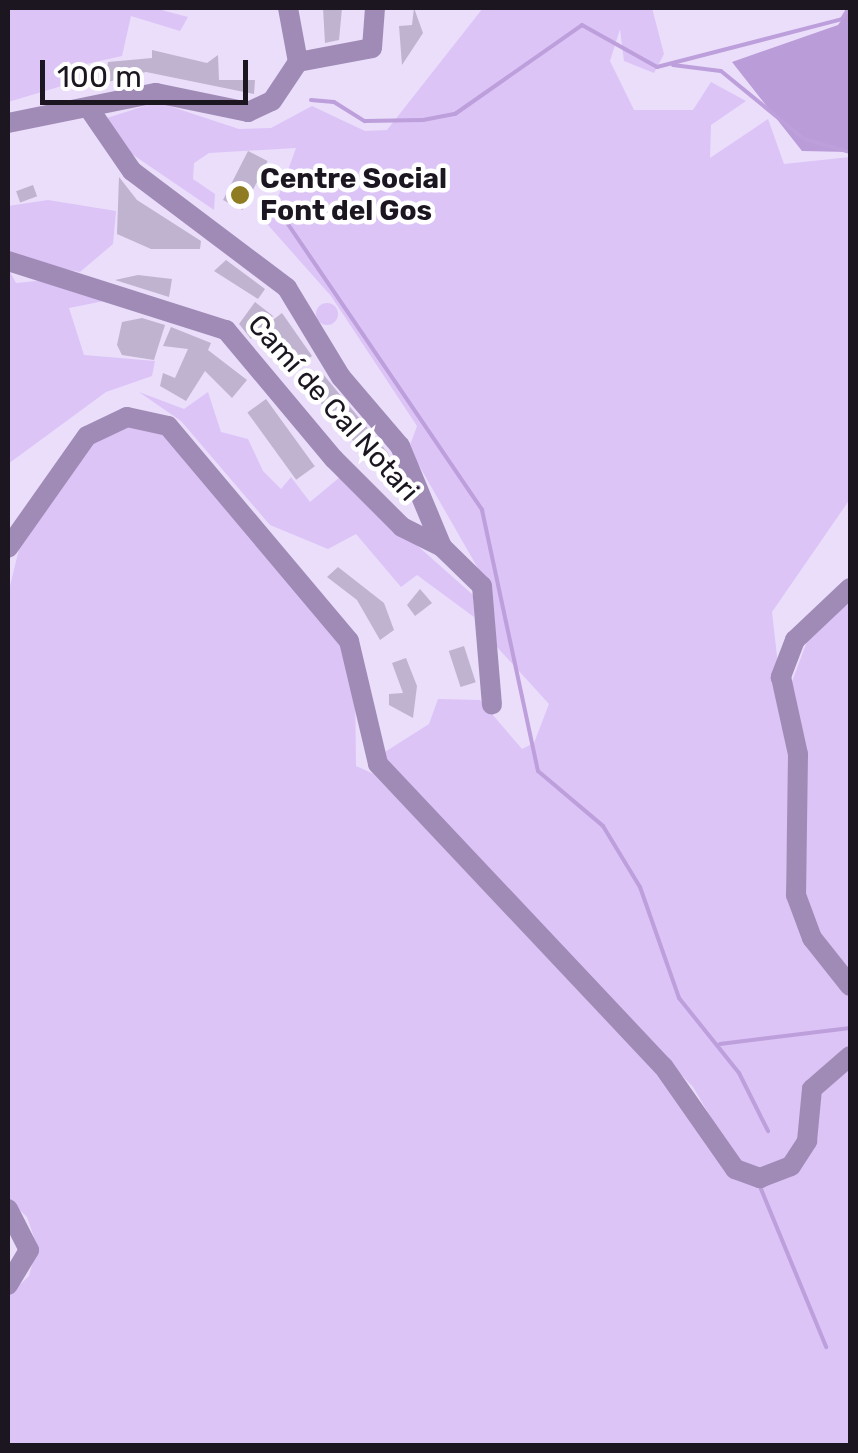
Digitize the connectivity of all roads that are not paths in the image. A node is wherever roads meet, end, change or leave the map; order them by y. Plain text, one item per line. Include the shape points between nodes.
1 (288, 8) edge
2 (374, 8) edge
3 (298, 62) junction
4 (90, 110) junction
5 (8, 123) edge
6 (8, 261) edge
7 (442, 547) junction
8 (8, 548) edge
9 (850, 588) edge
10 (492, 705) dead end
11 (850, 986) edge
12 (850, 1056) edge
13 (8, 1209) edge
14 (8, 1285) edge

1 - 3 street
2 - 3 street via 372,48
3 - 4 street via 296,76 254,111 168,93
4 - 5 street
4 - 7 street, Camí de Cal Notari via 132,172 287,288 341,377 400,446
6 - 7 street, Camí de Cal Notari via 226,330 334,460 402,527
7 - 10 street, Camí de Cal Notari via 482,586
8 - 12 street via 86,436 127,417 168,426 349,640 378,764 663,1066 735,1169 760,1178 791,1166 806,1141 812,1088
9 - 11 street via 794,640 782,678 798,754 796,895 822,954
13 - 14 street via 29,1250

